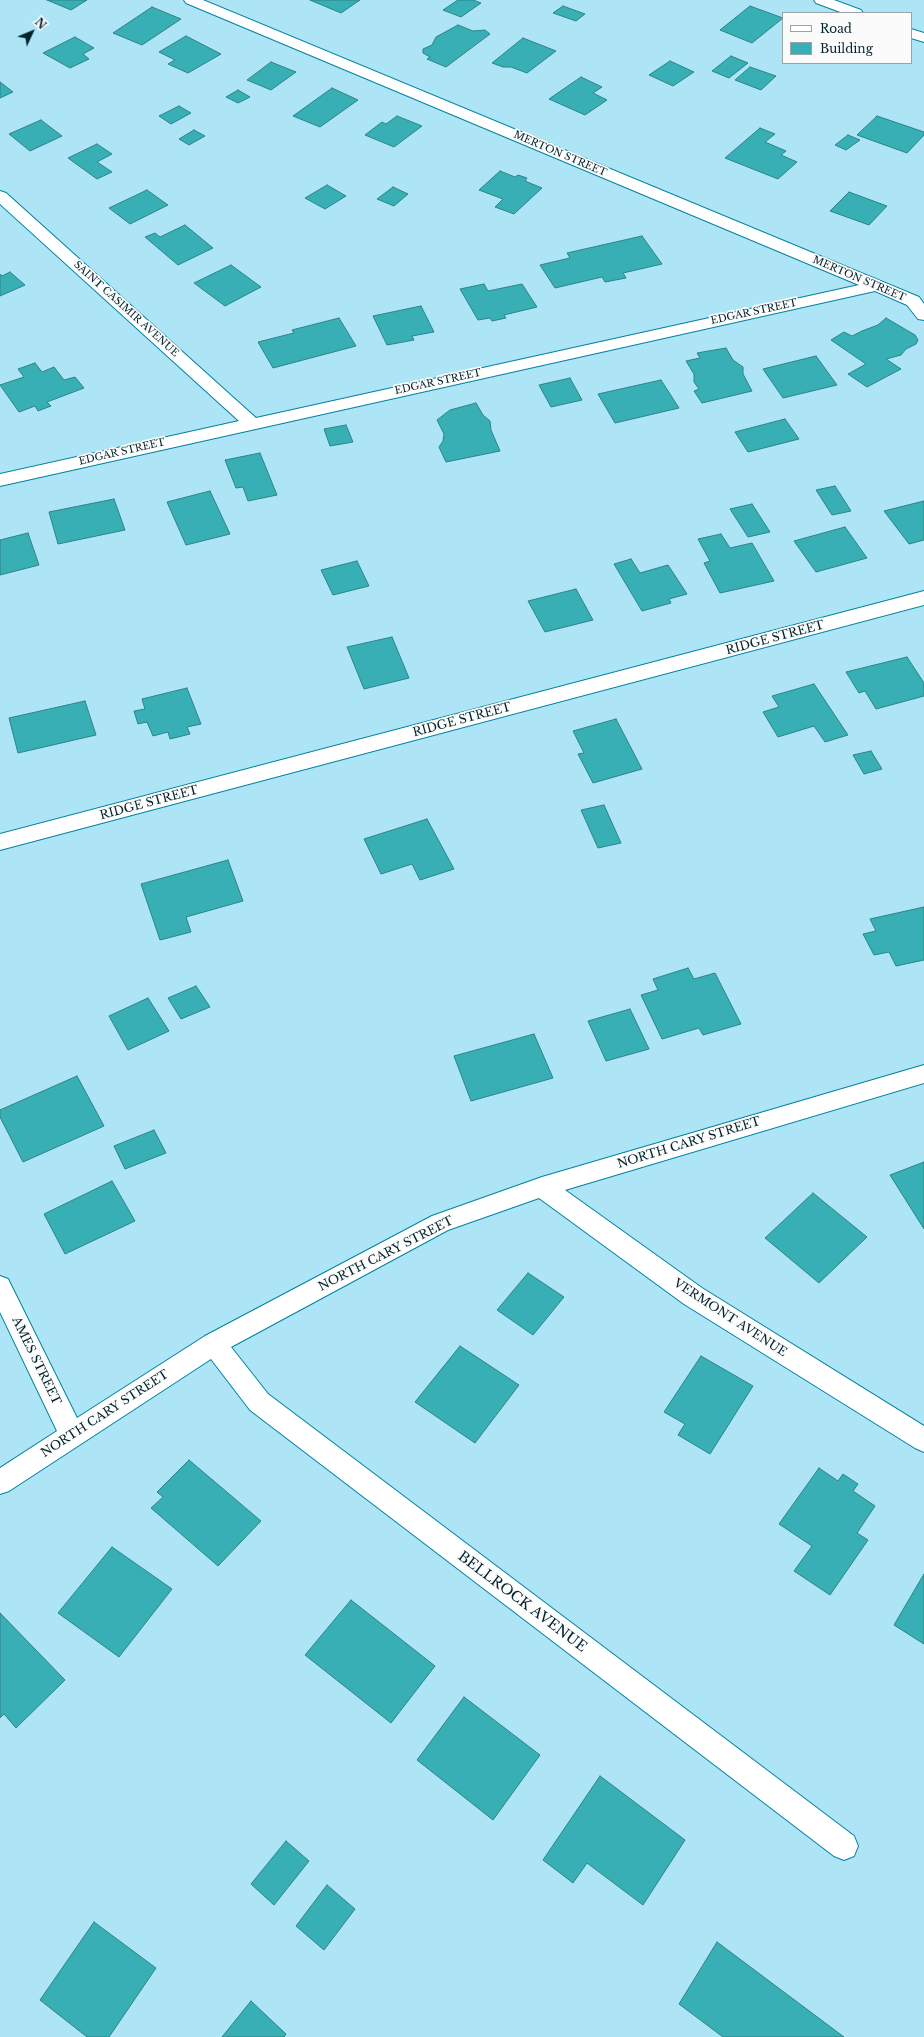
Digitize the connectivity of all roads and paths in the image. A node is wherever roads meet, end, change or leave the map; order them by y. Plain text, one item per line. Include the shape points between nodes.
1 (191, 0) edge
2 (821, 0) edge
3 (853, 12) edge
4 (912, 33) edge
5 (924, 38) edge
6 (0, 196) edge
7 (876, 286) junction
8 (924, 315) edge
9 (251, 423) junction
10 (0, 480) edge
11 (924, 598) edge
12 (0, 842) edge
13 (924, 1074) edge
14 (542, 1187) junction
15 (0, 1287) edge
16 (214, 1344) junction
17 (72, 1435) junction
18 (924, 1440) edge
19 (0, 1482) edge
20 (844, 1846) dead end

1 - 7 street, MERTON STREET
2 - 3 street
4 - 5 street
6 - 9 street, SAINT CASIMIR AVENUE
7 - 8 street, MERTON STREET via 913,302
7 - 9 street, EDGAR STREET
9 - 10 street, EDGAR STREET
11 - 12 street, RIDGE STREET
13 - 14 street, NORTH CARY STREET
14 - 16 street, NORTH CARY STREET via 440,1223
14 - 18 street, VERMONT AVENUE via 693,1296
15 - 17 street, AMES STREET
16 - 17 street, NORTH CARY STREET
16 - 20 street, BELLROCK AVENUE via 259,1402
17 - 19 street, NORTH CARY STREET

